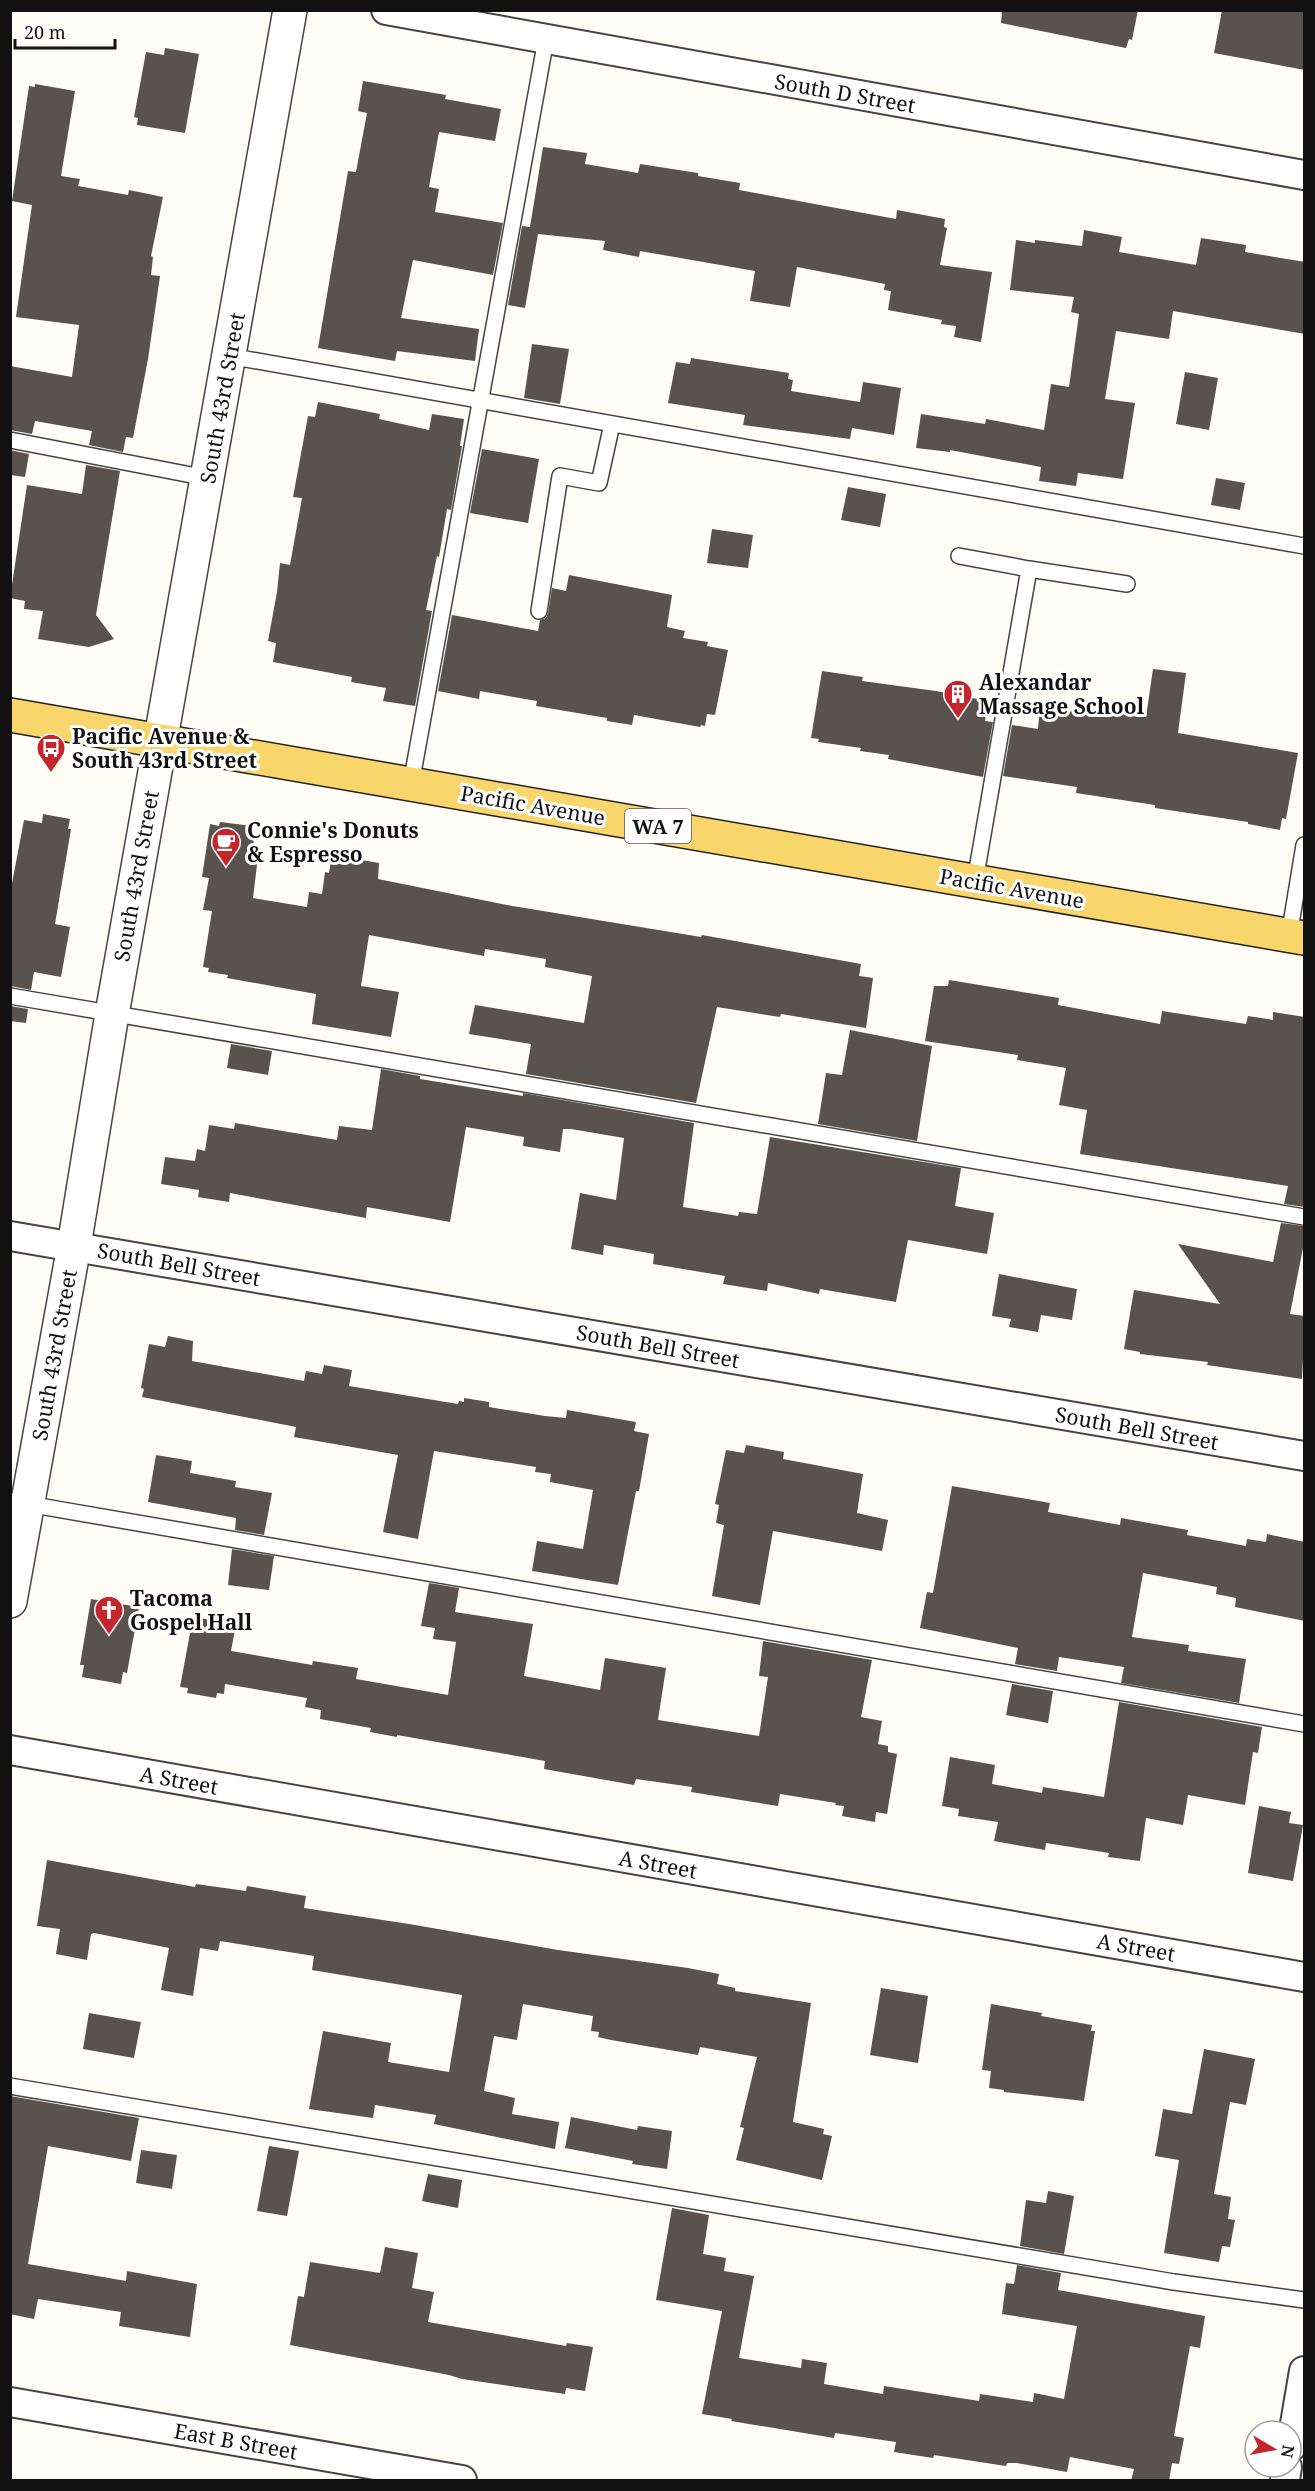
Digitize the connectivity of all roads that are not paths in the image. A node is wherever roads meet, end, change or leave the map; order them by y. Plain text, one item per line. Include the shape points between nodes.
1 (290, 10) edge
2 (386, 10) edge
3 (546, 39) junction
4 (1305, 175) edge
5 (229, 356) junction
6 (481, 401) junction
7 (612, 424) junction
8 (10, 440) edge
9 (207, 478) junction
10 (1305, 546) edge
11 (959, 556) dead end
12 (1029, 569) junction
13 (1127, 584) dead end
14 (539, 611) dead end
15 (10, 715) edge
16 (160, 740) junction
17 (411, 784) junction
18 (1305, 845) edge
19 (975, 881) junction
20 (1297, 937) edge
21 (10, 996) edge
22 (112, 1014) junction
23 (1305, 1217) edge
24 (10, 1236) edge
25 (74, 1246) junction
26 (1305, 1456) edge
27 (19, 1503) edge
28 (10, 1601) edge
29 (1305, 1724) edge
30 (10, 1750) edge
31 (1305, 1977) edge
32 (10, 2086) edge
33 (1305, 2300) edge
34 (1305, 2371) edge
35 (10, 2402) edge
36 (1296, 2419) edge
37 (462, 2481) edge

1 - 5 street, South 43rd Street
2 - 3 street, South D Street
3 - 4 street, South D Street
3 - 6 lane
5 - 6 lane
5 - 9 street, South 43rd Street
6 - 7 lane
6 - 17 lane
7 - 10 lane
7 - 14 lane via 599,483 560,476
8 - 9 lane
9 - 16 street, South 43rd Street
11 - 12 lane
12 - 13 lane
12 - 19 lane
15 - 16 main road, Pacific Avenue / WA 7
16 - 17 main road, Pacific Avenue / WA 7
16 - 22 street, South 43rd Street
17 - 19 main road, Pacific Avenue / WA 7
18 - 20 lane
19 - 20 main road, Pacific Avenue / WA 7
21 - 22 lane
22 - 23 lane
22 - 25 street, South 43rd Street
24 - 25 street, South Bell Street
25 - 26 street, South Bell Street
25 - 27 street, South 43rd Street
27 - 28 street, South 43rd Street
27 - 29 lane
30 - 31 street, A Street
32 - 33 lane via 1162,2280
34 - 36 street
35 - 37 street, East B Street

